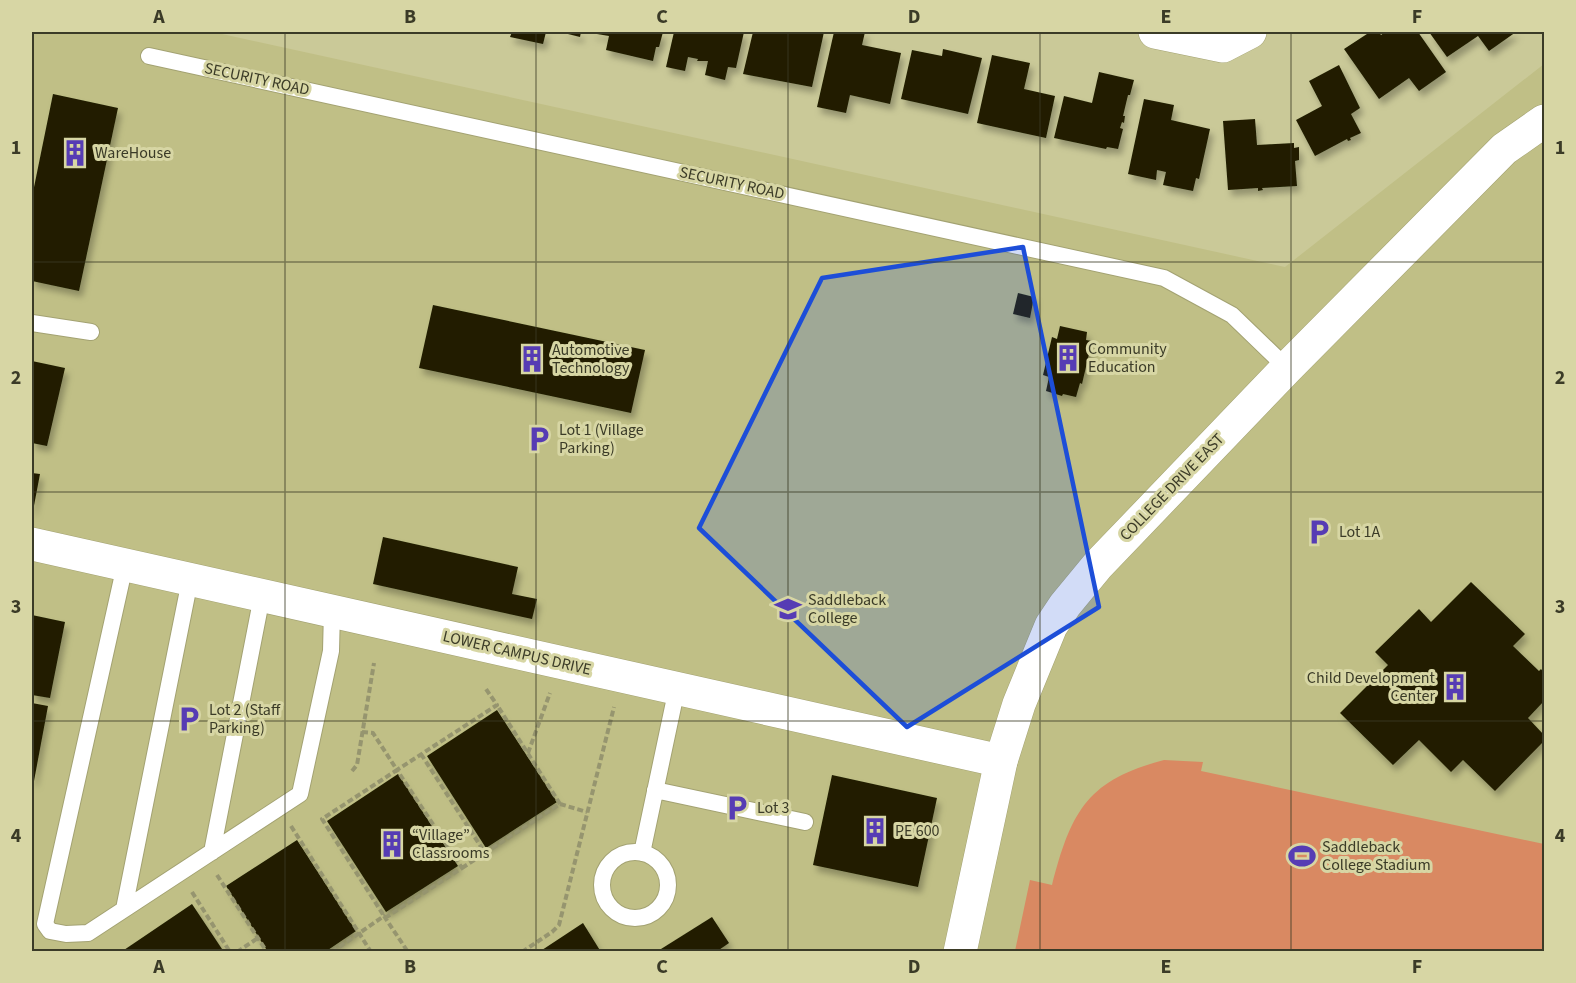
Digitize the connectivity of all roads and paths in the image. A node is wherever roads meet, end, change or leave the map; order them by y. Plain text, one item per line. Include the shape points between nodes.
1 (1155, 32) edge
2 (1250, 32) edge
3 (150, 56) dead end
4 (1545, 121) edge
5 (32, 323) edge
6 (91, 332) dead end
7 (1287, 368) junction
8 (32, 544) edge
9 (125, 565) junction
10 (190, 579) junction
11 (262, 596) junction
12 (332, 611) junction
13 (374, 663) dead end
14 (677, 688) junction
15 (486, 689) dead end
16 (550, 693) dead end
17 (497, 705) junction
18 (614, 707) dead end
19 (362, 732) junction
20 (528, 753) junction
21 (421, 754) junction
22 (1001, 761) junction
23 (397, 770) junction
24 (352, 771) dead end
25 (655, 790) junction
26 (560, 804) junction
27 (587, 812) junction
28 (318, 813) dead end
29 (322, 819) junction
30 (805, 822) dead end
31 (290, 824) dead end
32 (212, 852) junction
33 (485, 853) junction
34 (642, 853) junction
35 (462, 868) junction
36 (215, 872) dead end
37 (190, 888) dead end
38 (124, 909) junction
39 (384, 917) junction
40 (359, 933) junction
41 (258, 938) junction
42 (230, 951) edge
43 (237, 951) edge
44 (267, 951) edge
45 (332, 951) edge
46 (371, 951) edge
47 (408, 951) edge
48 (522, 951) edge
49 (960, 951) edge

1 - 2 street via 1223,46
3 - 7 lane, SECURITY ROAD via 1164,278 1232,315
4 - 7 street, COLLEGE DRIVE EAST via 1504,148
5 - 6 lane
7 - 22 street, COLLEGE DRIVE EAST via 1098,564 1065,605 1036,660
8 - 9 street, LOWER CAMPUS DRIVE
9 - 10 street, LOWER CAMPUS DRIVE
9 - 38 lane via 45,924 58,933 88,933
10 - 11 street, LOWER CAMPUS DRIVE
10 - 38 lane
11 - 12 street, LOWER CAMPUS DRIVE
11 - 32 lane
12 - 14 street, LOWER CAMPUS DRIVE
12 - 32 lane via 331,651 300,794
13 - 19 path
14 - 22 street, LOWER CAMPUS DRIVE
14 - 25 lane
15 - 17 path
16 - 20 path
17 - 20 path
17 - 21 path
18 - 27 path
19 - 23 path via 373,733
19 - 24 path via 357,765
20 - 26 path
21 - 23 path
21 - 33 path
22 - 49 street, COLLEGE DRIVE EAST
23 - 29 path
23 - 35 path
25 - 30 lane
25 - 34 lane
26 - 27 path
26 - 33 path
27 - 48 path via 559,925
28 - 29 path
29 - 39 path
31 - 40 path
32 - 38 lane
33 - 35 path
34 - 34 lane via 617,857 608,866 601,889 612,910 632,919 653,914 667,896 666,874 661,864
35 - 39 path
36 - 41 path
37 - 42 path
39 - 40 path
39 - 47 path
40 - 45 path
40 - 46 path
41 - 43 path
41 - 44 path

